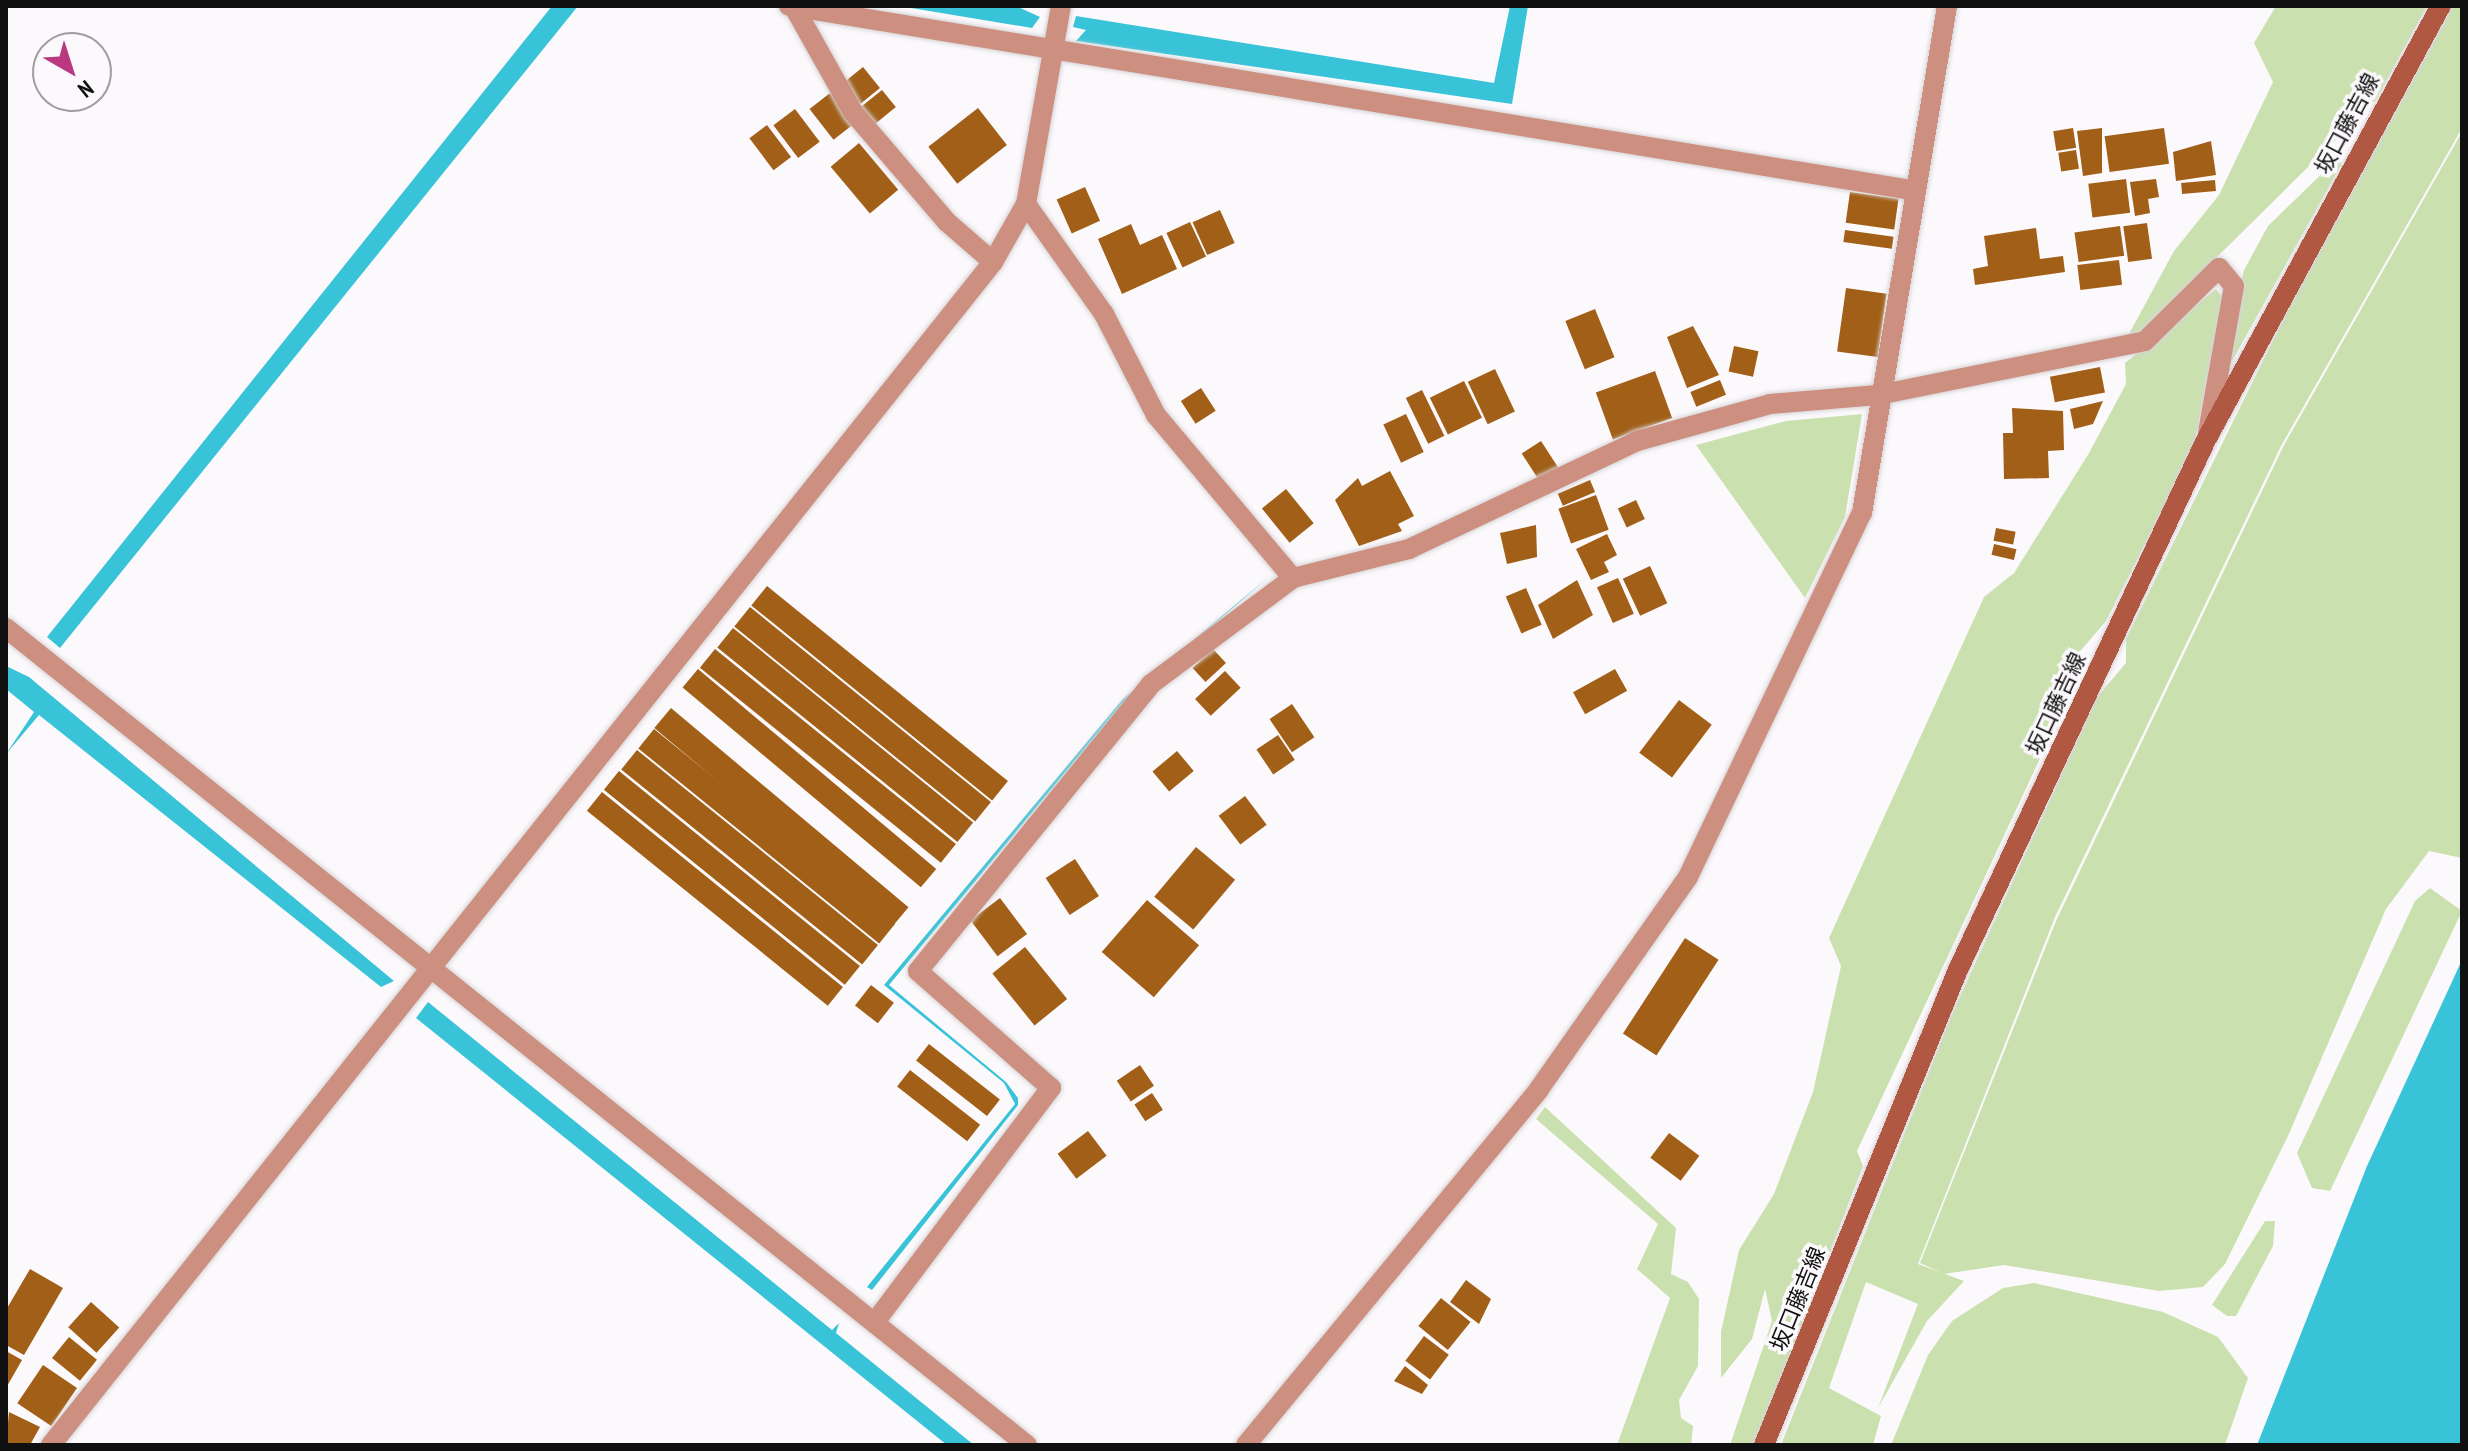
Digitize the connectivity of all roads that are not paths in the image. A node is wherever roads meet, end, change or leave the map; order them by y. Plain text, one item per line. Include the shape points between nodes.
1 (792, 6) edge
2 (1061, 6) edge
3 (1947, 6) edge
4 (2441, 6) edge
5 (1054, 50) junction
6 (1912, 190) junction
7 (1026, 204) junction
8 (993, 262) junction
9 (1878, 395) junction
10 (2206, 440) junction
11 (1293, 578) junction
12 (6, 628) edge
13 (432, 964) junction
14 (875, 1322) junction
15 (51, 1445) edge
16 (1027, 1445) edge
17 (1246, 1445) edge
18 (1764, 1445) edge

1 - 5 street
1 - 8 street via 853,112 947,222
2 - 5 street
3 - 6 street
4 - 10 main road, 坂口藤吉線
5 - 6 street
5 - 7 street
6 - 9 street
7 - 8 street
7 - 11 street via 1104,314 1156,415
8 - 13 street
9 - 10 street via 2145,341 2219,268 2234,286
9 - 11 street via 1770,404 1637,441 1409,549
9 - 17 street via 1862,513 1688,877 1539,1089
10 - 18 main road, 坂口藤吉線 via 1957,972
11 - 14 street via 1151,684 918,971 1051,1088
12 - 13 street
13 - 14 street
13 - 15 street
14 - 16 street

